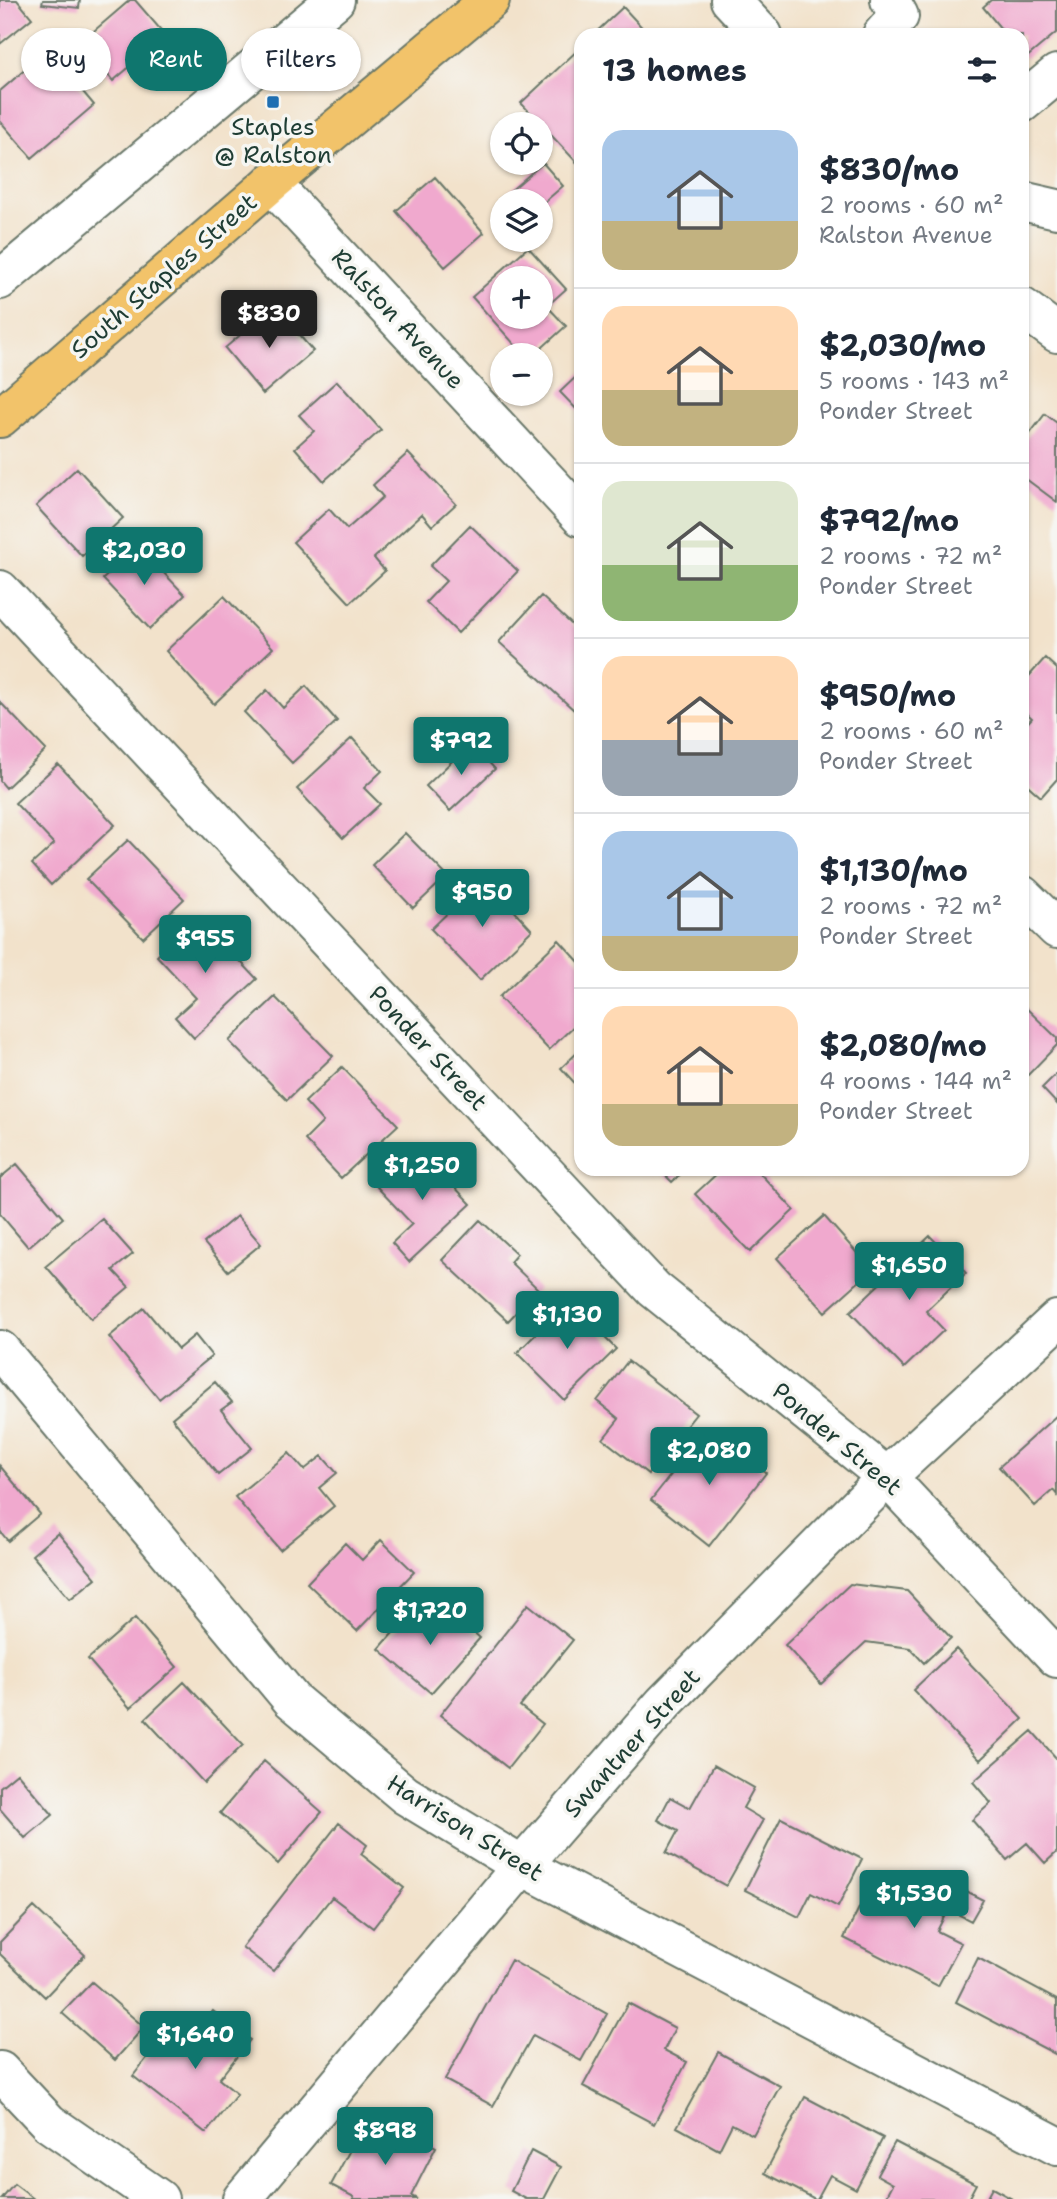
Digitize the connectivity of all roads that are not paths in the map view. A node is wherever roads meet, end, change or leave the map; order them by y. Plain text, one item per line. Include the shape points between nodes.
1 (335, 0) edge
2 (490, 0) edge
3 (890, 0) edge
4 (889, 28) edge
5 (1057, 74) edge
6 (1029, 97) edge
7 (271, 183) junction
8 (1029, 203) edge
9 (1057, 209) edge
10 (0, 280) edge
11 (1029, 312) edge
12 (1057, 333) edge
13 (0, 418) edge
14 (574, 509) edge
15 (0, 590) edge
16 (1029, 902) edge
17 (1057, 929) edge
18 (1057, 1320) edge
19 (0, 1350) edge
20 (887, 1477) junction
21 (1057, 1658) edge
22 (522, 1866) junction
23 (0, 2071) edge
24 (1057, 2146) edge
25 (159, 2199) edge
26 (242, 2199) edge

1 - 10 street
2 - 7 main road, South Staples Street
3 - 4 street via 900,16
5 - 6 street
7 - 13 main road, South Staples Street
7 - 14 street, Ralston Avenue
8 - 9 street
11 - 12 street
15 - 20 street, Ponder Street via 654,1289
16 - 17 street
18 - 20 street, Swantner Street
19 - 22 street, Harrison Street via 292,1700 405,1795
20 - 21 street, Ponder Street
20 - 22 street, Swantner Street via 664,1703
22 - 24 street, Harrison Street
22 - 26 street, Swantner Street
23 - 25 street via 49,2123

